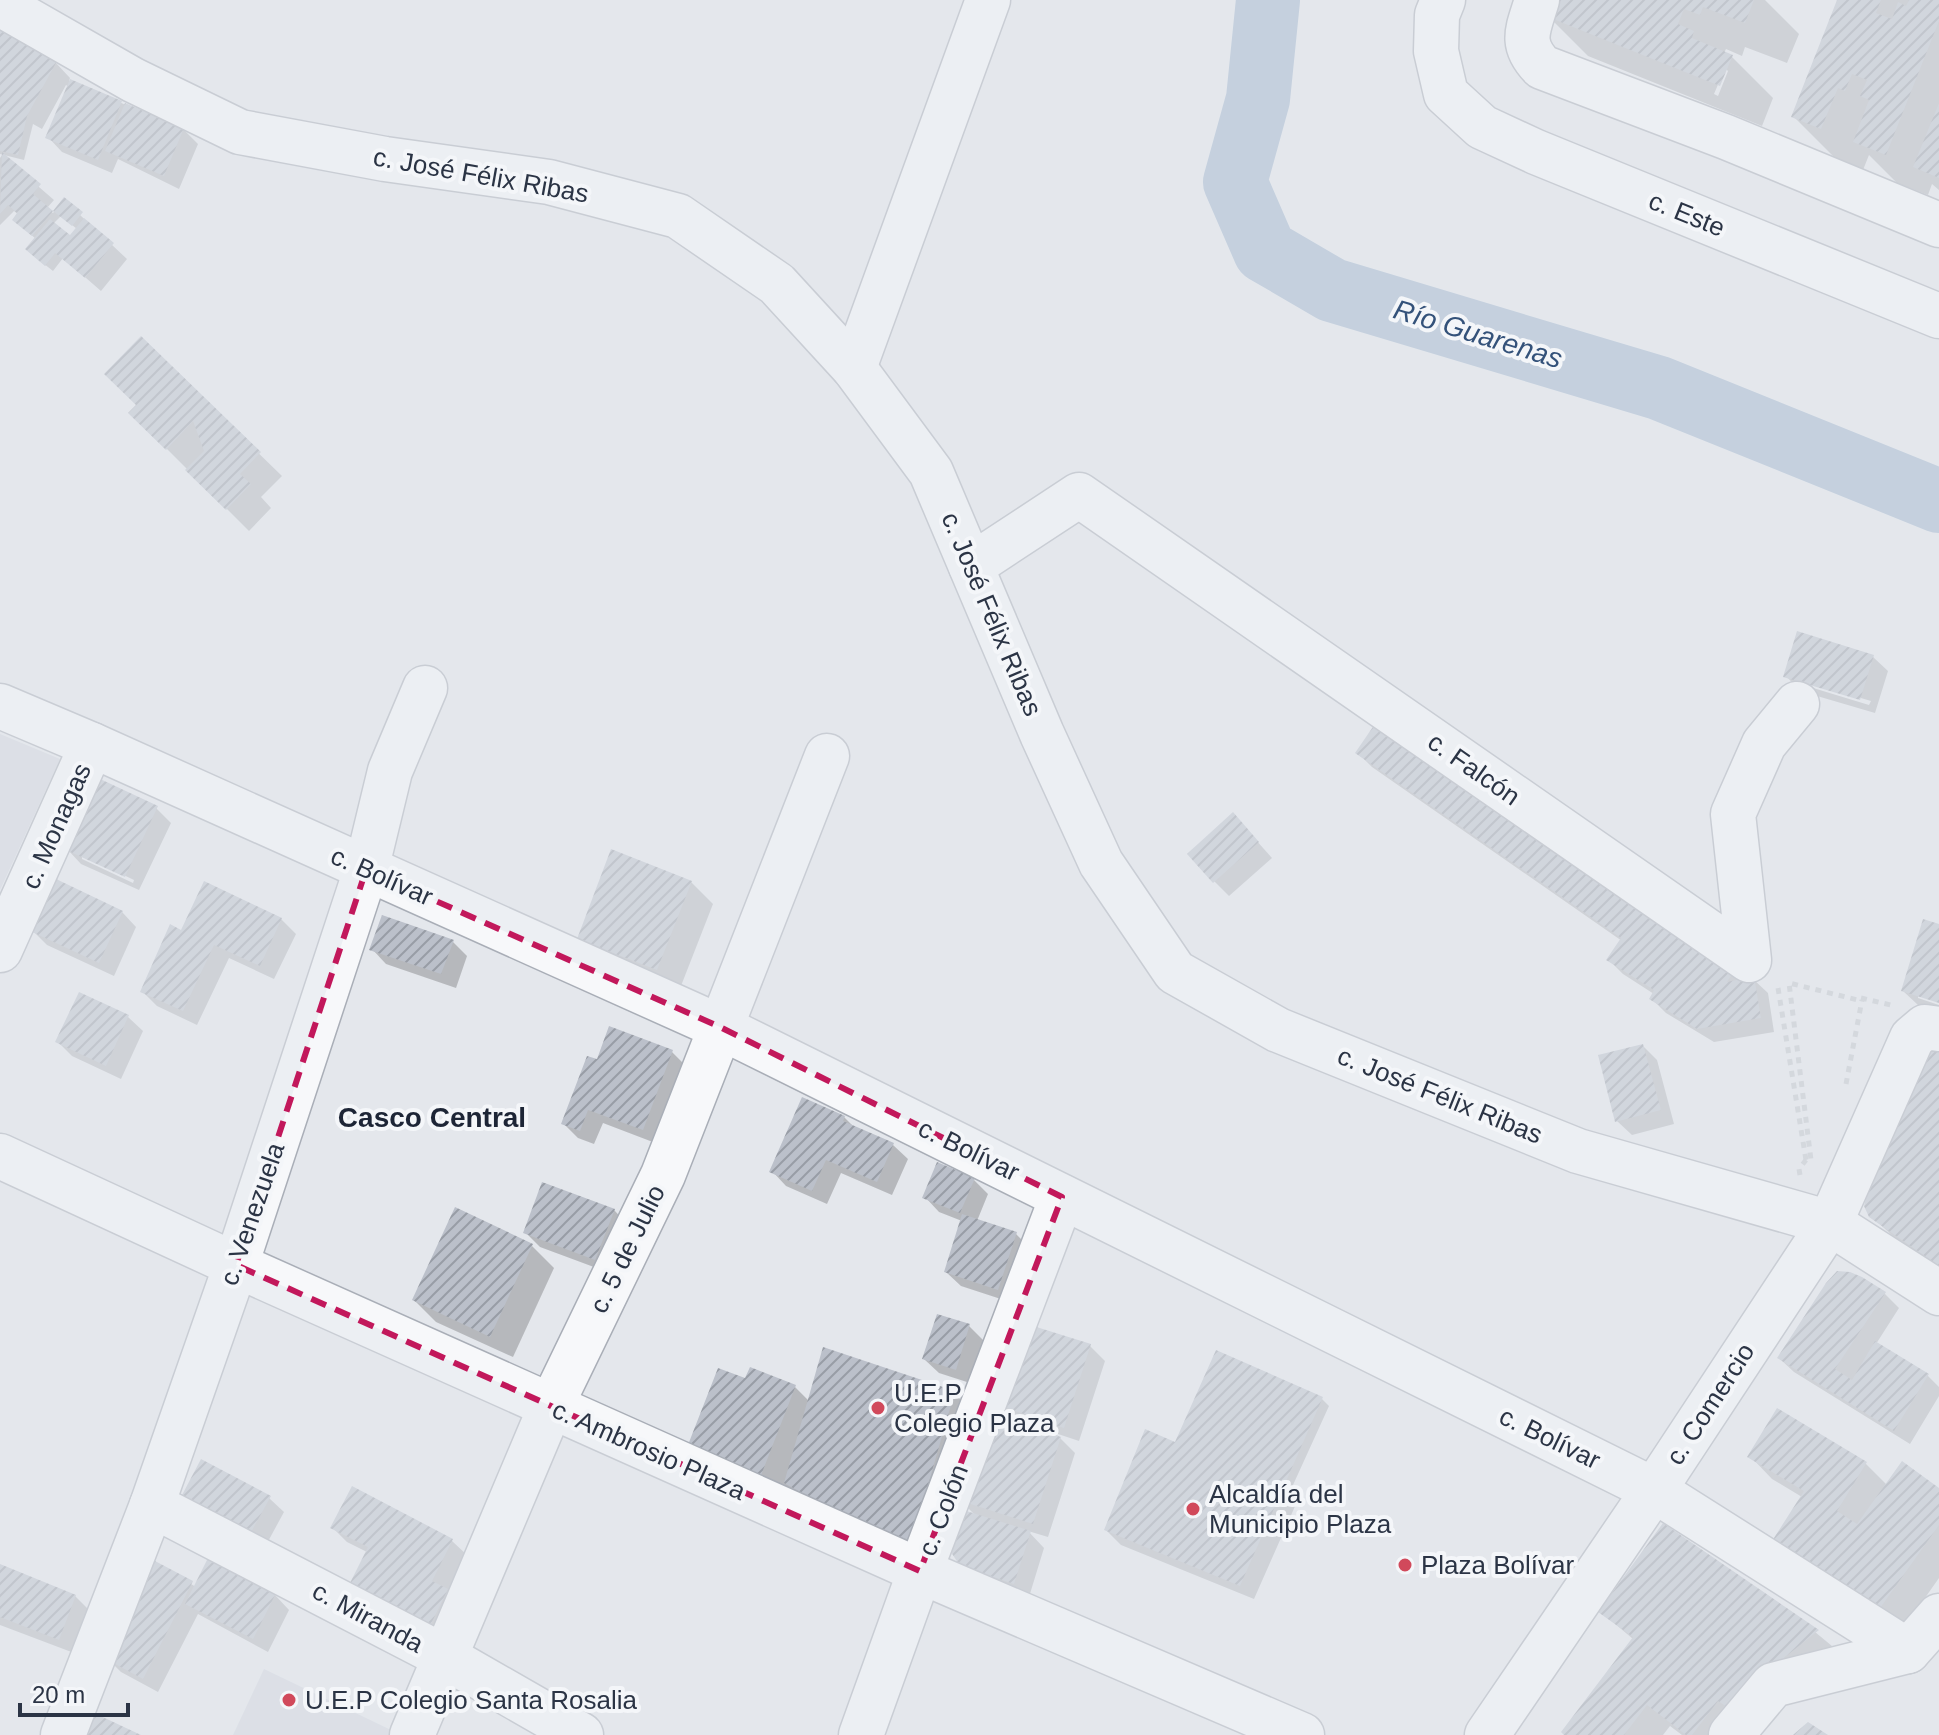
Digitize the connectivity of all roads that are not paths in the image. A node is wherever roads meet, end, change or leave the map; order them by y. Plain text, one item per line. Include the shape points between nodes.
1 (988, 0) edge
2 (1443, 0) edge
3 (1537, 0) edge
4 (2, 7) edge
5 (1939, 225) edge
6 (1939, 316) edge
7 (854, 368) junction
8 (971, 566) junction
9 (425, 688) dead end
10 (1797, 704) dead end
11 (0, 706) edge
12 (92, 745) junction
13 (827, 756) dead end
14 (366, 870) junction
15 (0, 950) edge
16 (720, 1027) junction
17 (1923, 1037) edge
18 (0, 1156) edge
19 (1062, 1197) junction
20 (1830, 1223) junction
21 (236, 1265) junction
22 (1939, 1293) edge
23 (551, 1406) junction
24 (1654, 1490) junction
25 (152, 1505) junction
26 (920, 1571) junction
27 (1939, 1616) edge
28 (1908, 1651) junction
29 (445, 1657) junction
30 (1287, 1732) edge
31 (63, 1735) edge
32 (412, 1735) edge
33 (581, 1735) edge
34 (861, 1735) edge
35 (1487, 1735) edge
36 (1731, 1735) edge

1 - 7 street
2 - 6 street, c. Este via 1436,51 1446,94 1482,127
3 - 5 street via 1525,40 1542,67
4 - 7 street, c. José Félix Ribas via 240,132 549,182 678,216 777,284
7 - 8 street, c. José Félix Ribas via 931,472
8 - 10 street, c. Falcón via 1079,495 1749,960 1733,814 1764,744
8 - 20 street, c. José Félix Ribas via 1101,863 1175,972 1278,1030 1578,1151
9 - 14 street, c. Venezuela via 390,771
11 - 12 street, c. Bolívar
12 - 14 street, c. Bolívar
12 - 15 street, c. Monagas
13 - 16 street, c. 5 de Julio
14 - 16 street, c. Bolívar
14 - 21 street, c. Venezuela
16 - 19 street, c. Bolívar
16 - 23 street, c. 5 de Julio via 663,1175
17 - 20 street, c. Comercio
18 - 21 street, c. Ambrosio Plaza
19 - 24 street, c. Bolívar
19 - 26 street, c. Colón
20 - 22 street, c. José Félix Ribas
20 - 24 street, c. Comercio
21 - 23 street, c. Ambrosio Plaza
21 - 25 street, c. Venezuela
23 - 26 street, c. Ambrosio Plaza
23 - 29 street, c. 5 de Julio
24 - 28 street, c. Bolívar
24 - 35 street, c. Comercio
25 - 29 street, c. Miranda
25 - 31 street, c. Venezuela
26 - 30 street, c. Ambrosio Plaza
26 - 34 street, c. Colón
27 - 28 street
28 - 36 street via 1773,1685
29 - 32 street, c. 5 de Julio
29 - 33 street, c. Miranda

